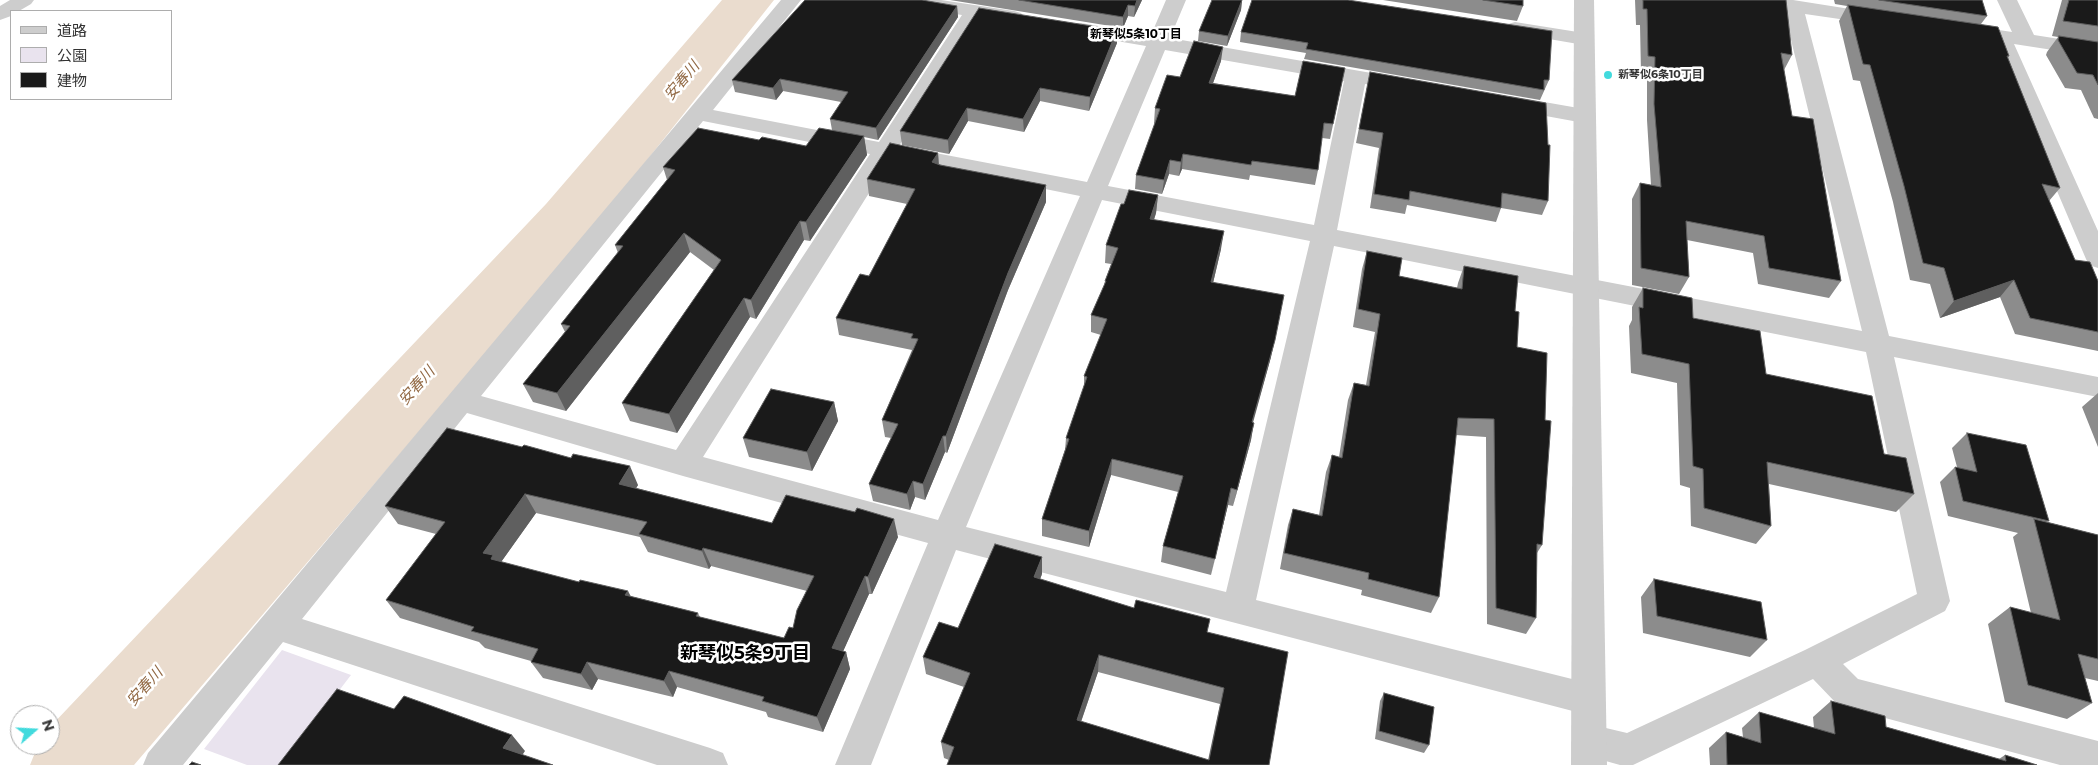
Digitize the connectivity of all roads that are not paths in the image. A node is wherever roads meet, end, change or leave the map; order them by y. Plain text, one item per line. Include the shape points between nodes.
1 (24, 0) edge
2 (791, 0) edge
3 (902, 0) edge
4 (1176, 0) edge
5 (1584, 0) edge
6 (1751, 0) edge
7 (2007, 0) edge
8 (1794, 6) junction
9 (974, 11) junction
10 (0, 14) edge
11 (1030, 20) edge
12 (1902, 22) edge
13 (1059, 25) edge
14 (1498, 26) edge
15 (1952, 29) edge
16 (2001, 36) junction
17 (1584, 39) junction
18 (2026, 40) junction
19 (1158, 42) junction
20 (2098, 51) edge
21 (1356, 76) junction
22 (1422, 87) edge
23 (1487, 99) edge
24 (696, 113) junction
25 (1584, 116) junction
26 (886, 150) junction
27 (1096, 191) junction
28 (1324, 236) junction
29 (2098, 259) edge
30 (1586, 287) junction
31 (1878, 344) junction
32 (2098, 388) edge
33 (461, 401) junction
34 (683, 464) junction
35 (947, 535) junction
36 (1238, 608) junction
37 (276, 625) junction
38 (1817, 660) junction
39 (1588, 699) junction
40 (1589, 753) edge
41 (2098, 758) edge
42 (161, 765) edge
43 (710, 765) edge
44 (853, 765) edge

1 - 10 street
2 - 24 street
3 - 9 street
4 - 19 street
5 - 17 street
6 - 8 street
7 - 18 street
8 - 12 street
8 - 31 street
9 - 11 street
9 - 26 street
13 - 19 street
14 - 17 street
15 - 16 street
16 - 18 street
16 - 29 street
17 - 25 street
18 - 20 street
19 - 21 street
19 - 27 street
21 - 22 street
21 - 28 street
23 - 25 street
24 - 26 street
24 - 33 street
25 - 30 street
26 - 27 street
26 - 34 street
27 - 28 street
27 - 35 street
28 - 30 street
28 - 36 street
30 - 31 street
30 - 39 street
31 - 32 street
31 - 38 street via 1934,601
33 - 34 street
33 - 37 street
34 - 35 street
35 - 36 street
35 - 44 street
36 - 39 street
37 - 42 street
37 - 43 street
38 - 40 street via 1628,750
38 - 41 street via 1848,692
39 - 40 street

